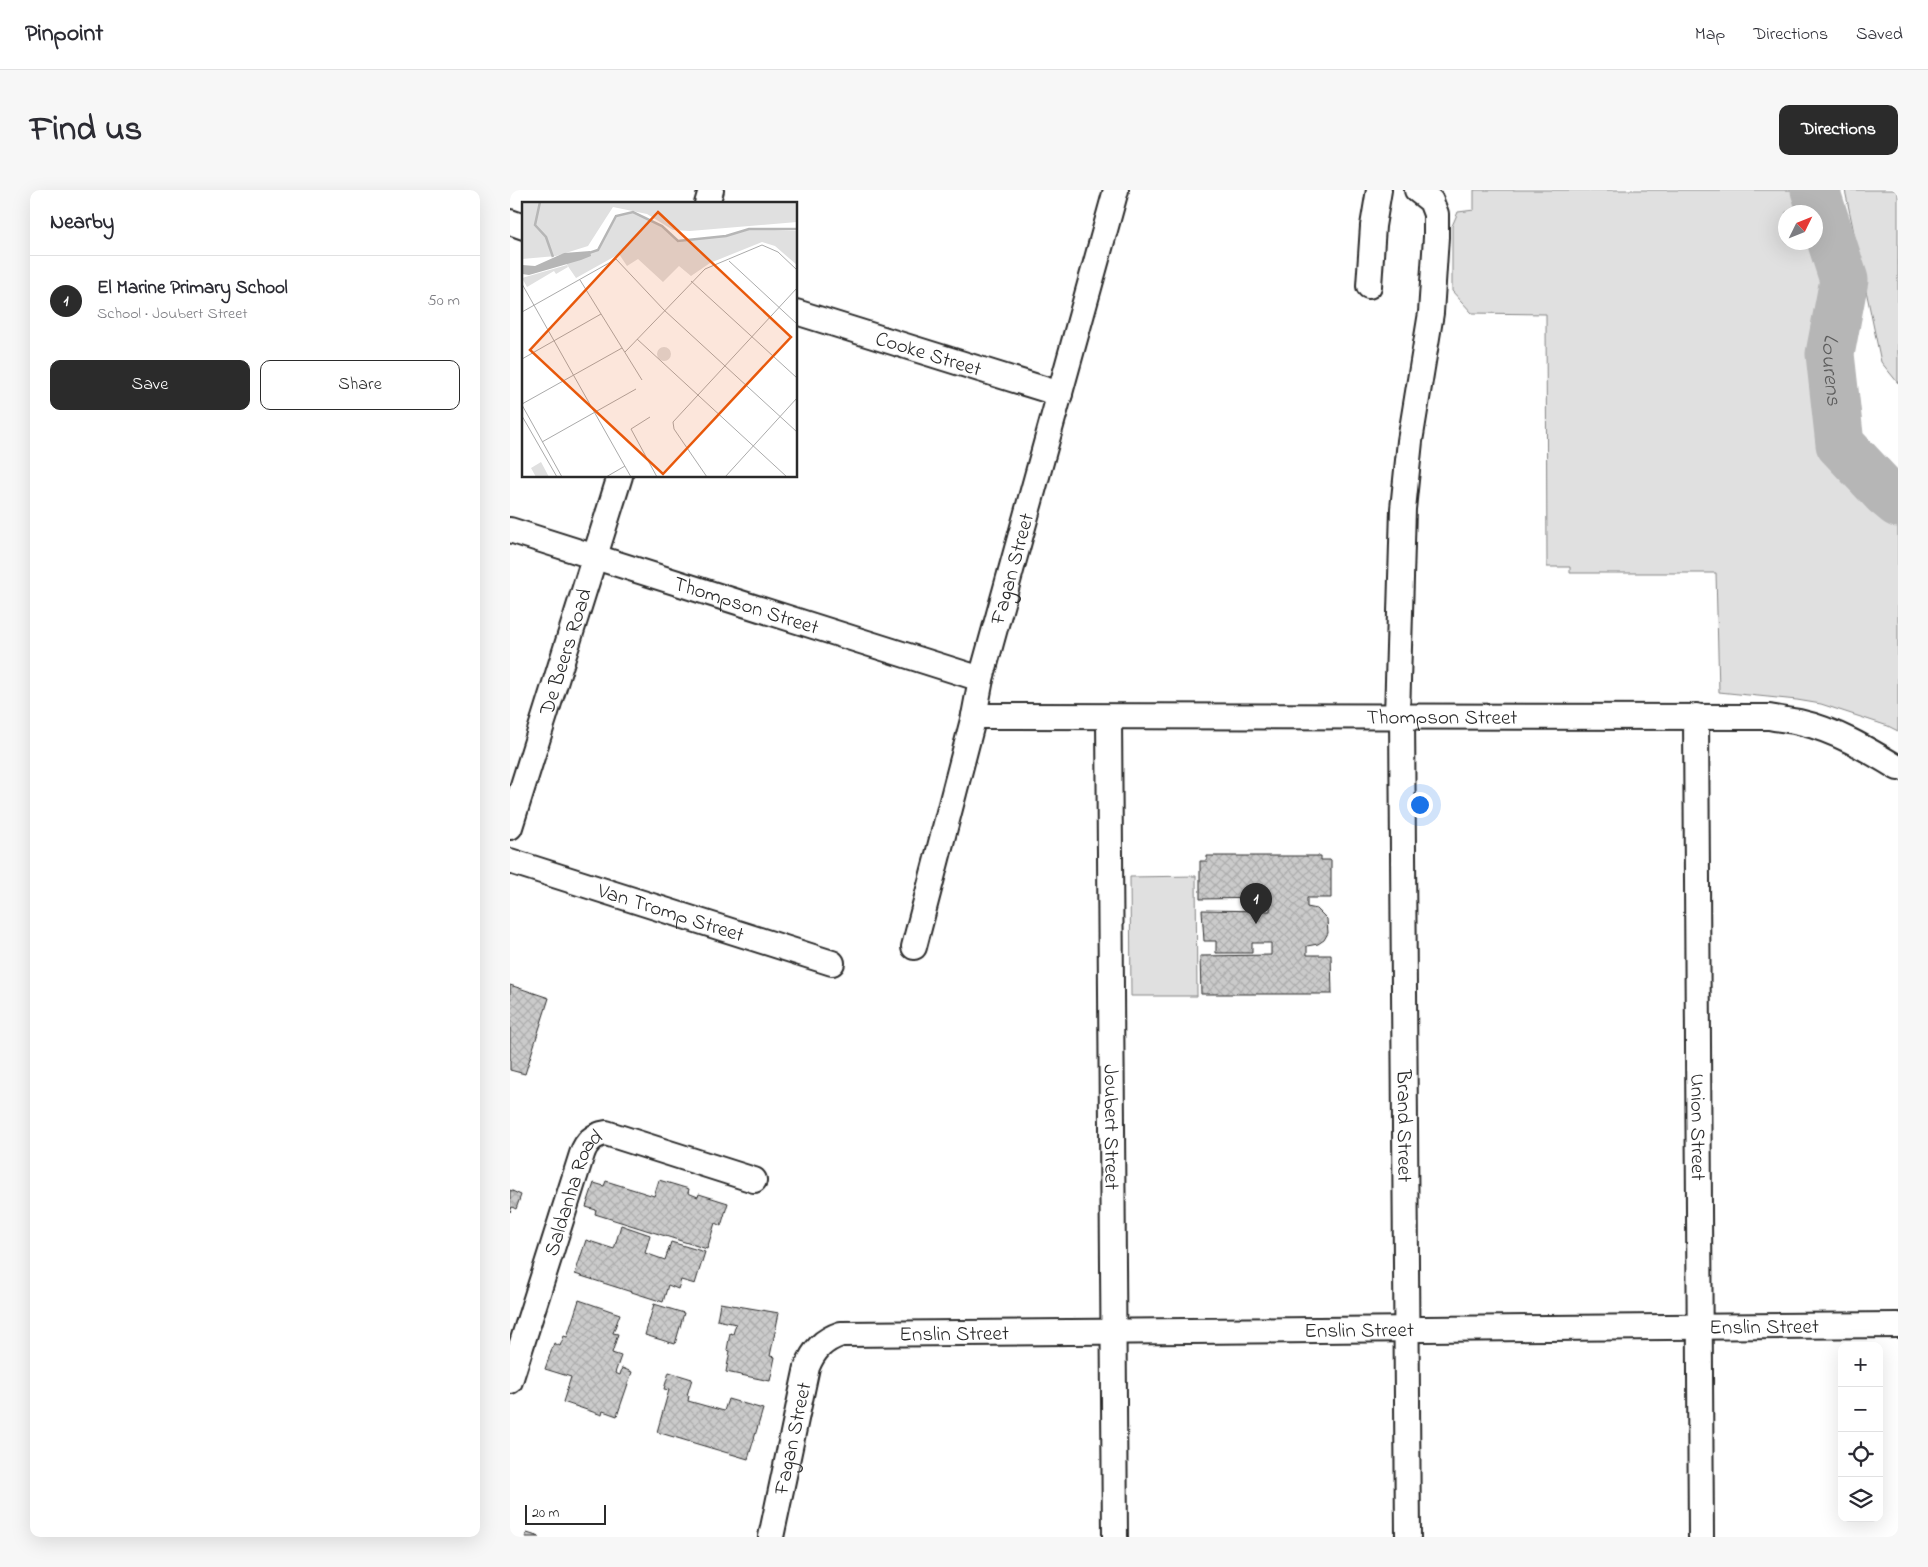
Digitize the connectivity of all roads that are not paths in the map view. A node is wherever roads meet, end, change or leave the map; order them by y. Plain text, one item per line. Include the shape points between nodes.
1 (1116, 190) edge
2 (1379, 190) edge
3 (1417, 190) edge
4 (510, 222) edge
5 (522, 226) edge
6 (1369, 286) dead end
7 (798, 313) edge
8 (1060, 394) junction
9 (619, 478) edge
10 (510, 530) edge
11 (595, 556) junction
12 (981, 679) junction
13 (974, 716) junction
14 (1399, 716) junction
15 (1696, 716) junction
16 (1109, 717) junction
17 (1898, 768) edge
18 (510, 826) edge
19 (510, 861) edge
20 (914, 947) dead end
21 (832, 962) dead end
22 (754, 1180) dead end
23 (1898, 1325) edge
24 (1701, 1327) junction
25 (1407, 1330) junction
26 (1113, 1332) junction
27 (823, 1342) joint
28 (510, 1381) edge
29 (771, 1537) edge
30 (1115, 1537) edge
31 (1408, 1537) edge
32 (1702, 1537) edge

1 - 8 street, Fagan Street
2 - 6 street
3 - 14 street, Brand Street via 1431,201 1436,214 1436,237 1431,313 1410,441 1403,509
4 - 5 street
7 - 8 street, Cooke Street
8 - 12 street, Fagan Street
9 - 11 street, De Beers Road
10 - 11 street, Thompson Street
11 - 12 street, Thompson Street
11 - 18 street, De Beers Road
12 - 13 street, Fagan Street
13 - 16 street, Thompson Street
13 - 20 street, Fagan Street
14 - 15 street, Thompson Street
14 - 16 street, Thompson Street
14 - 25 street, Brand Street
15 - 17 street, Thompson Street via 1769,717 1799,722 1860,745
15 - 24 street, Union Street
16 - 26 street, Joubert Street
19 - 21 street, Van Tromp Street
22 - 28 street, Saldanha Road via 606,1133 590,1139 582,1154
23 - 24 street, Enslin Street
24 - 25 street, Enslin Street
24 - 32 street, Union Street
25 - 26 street, Enslin Street
25 - 31 street, Brand Street
26 - 27 street, Enslin Street via 851,1333
26 - 30 street, Joubert Street
27 - 29 street, Fagan Street via 807,1368

